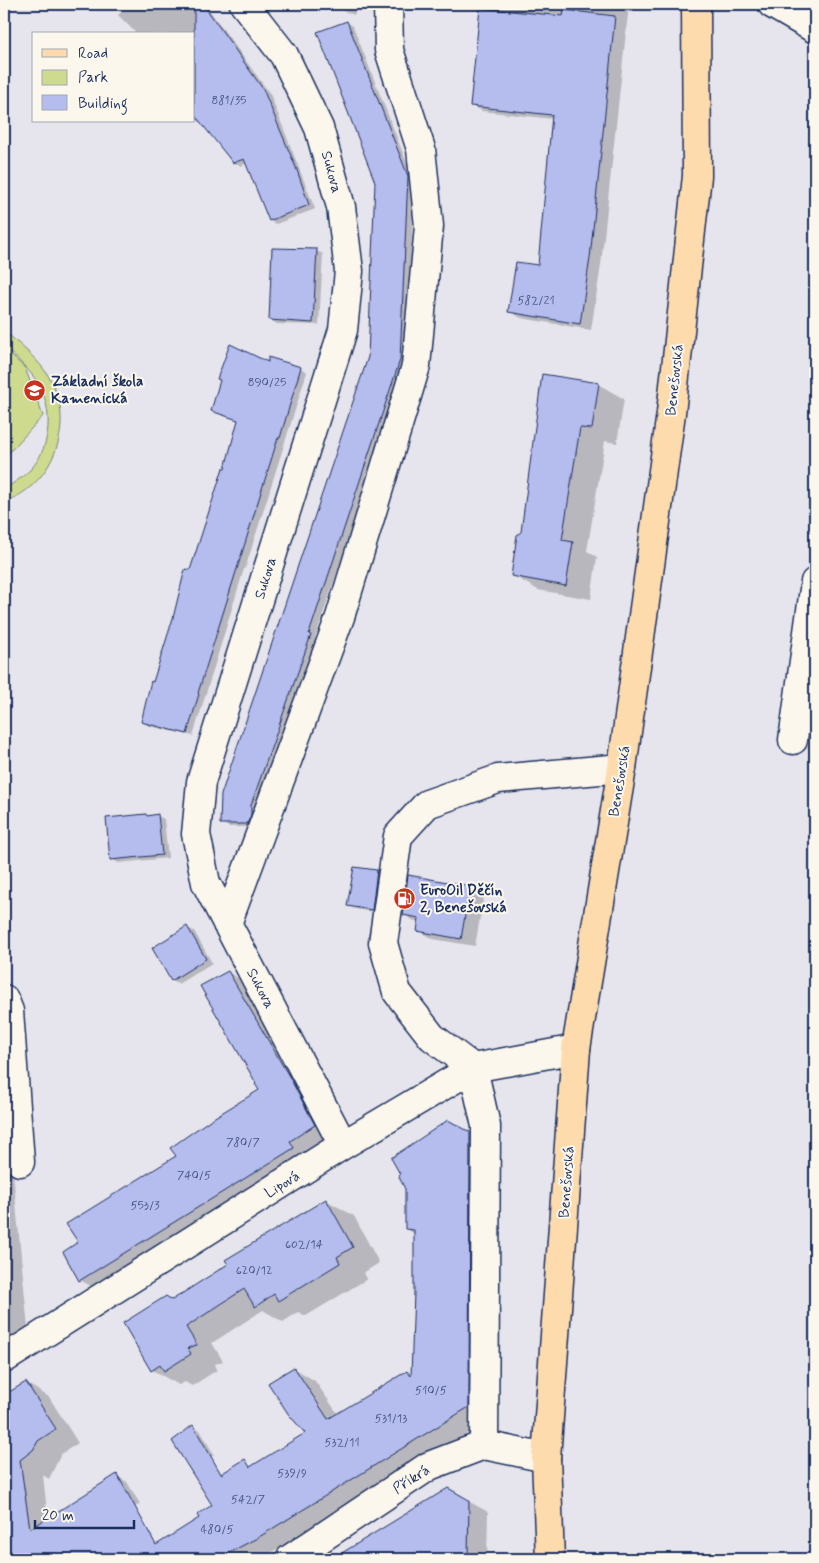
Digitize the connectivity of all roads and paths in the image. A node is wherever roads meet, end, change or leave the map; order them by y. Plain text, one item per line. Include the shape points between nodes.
1 (244, 4) edge
2 (388, 4) edge
3 (696, 4) edge
4 (787, 7) edge
5 (815, 29) edge
6 (815, 582) edge
7 (793, 740) dead end
8 (622, 768) junction
9 (227, 924) junction
10 (4, 999) edge
11 (576, 1049) junction
12 (473, 1068) junction
13 (343, 1145) junction
14 (20, 1162) dead end
15 (4, 1359) edge
16 (484, 1445) junction
17 (546, 1458) junction
18 (290, 1559) edge
19 (536, 1559) edge
20 (550, 1559) edge

1 - 9 street, Sukova via 284,55 320,128 341,207 349,271 343,330 201,782 196,834 206,883
2 - 9 street via 389,50 421,149 429,226 416,366 340,617
3 - 8 main road, Benešovská via 697,176 671,413
4 - 5 street
6 - 7 street
8 - 11 main road, Benešovská
8 - 12 street via 498,779 427,804 398,836 383,943 397,992 432,1037
9 - 13 street, Sukova
10 - 14 street via 8,1011
11 - 12 street, Lipová
11 - 17 main road, Benešovská
12 - 13 street, Lipová
12 - 16 street via 486,1126
13 - 15 street, Lipová
16 - 17 street
16 - 18 street, Příkrá via 429,1466
17 - 19 main road
17 - 20 main road, Benešovská

